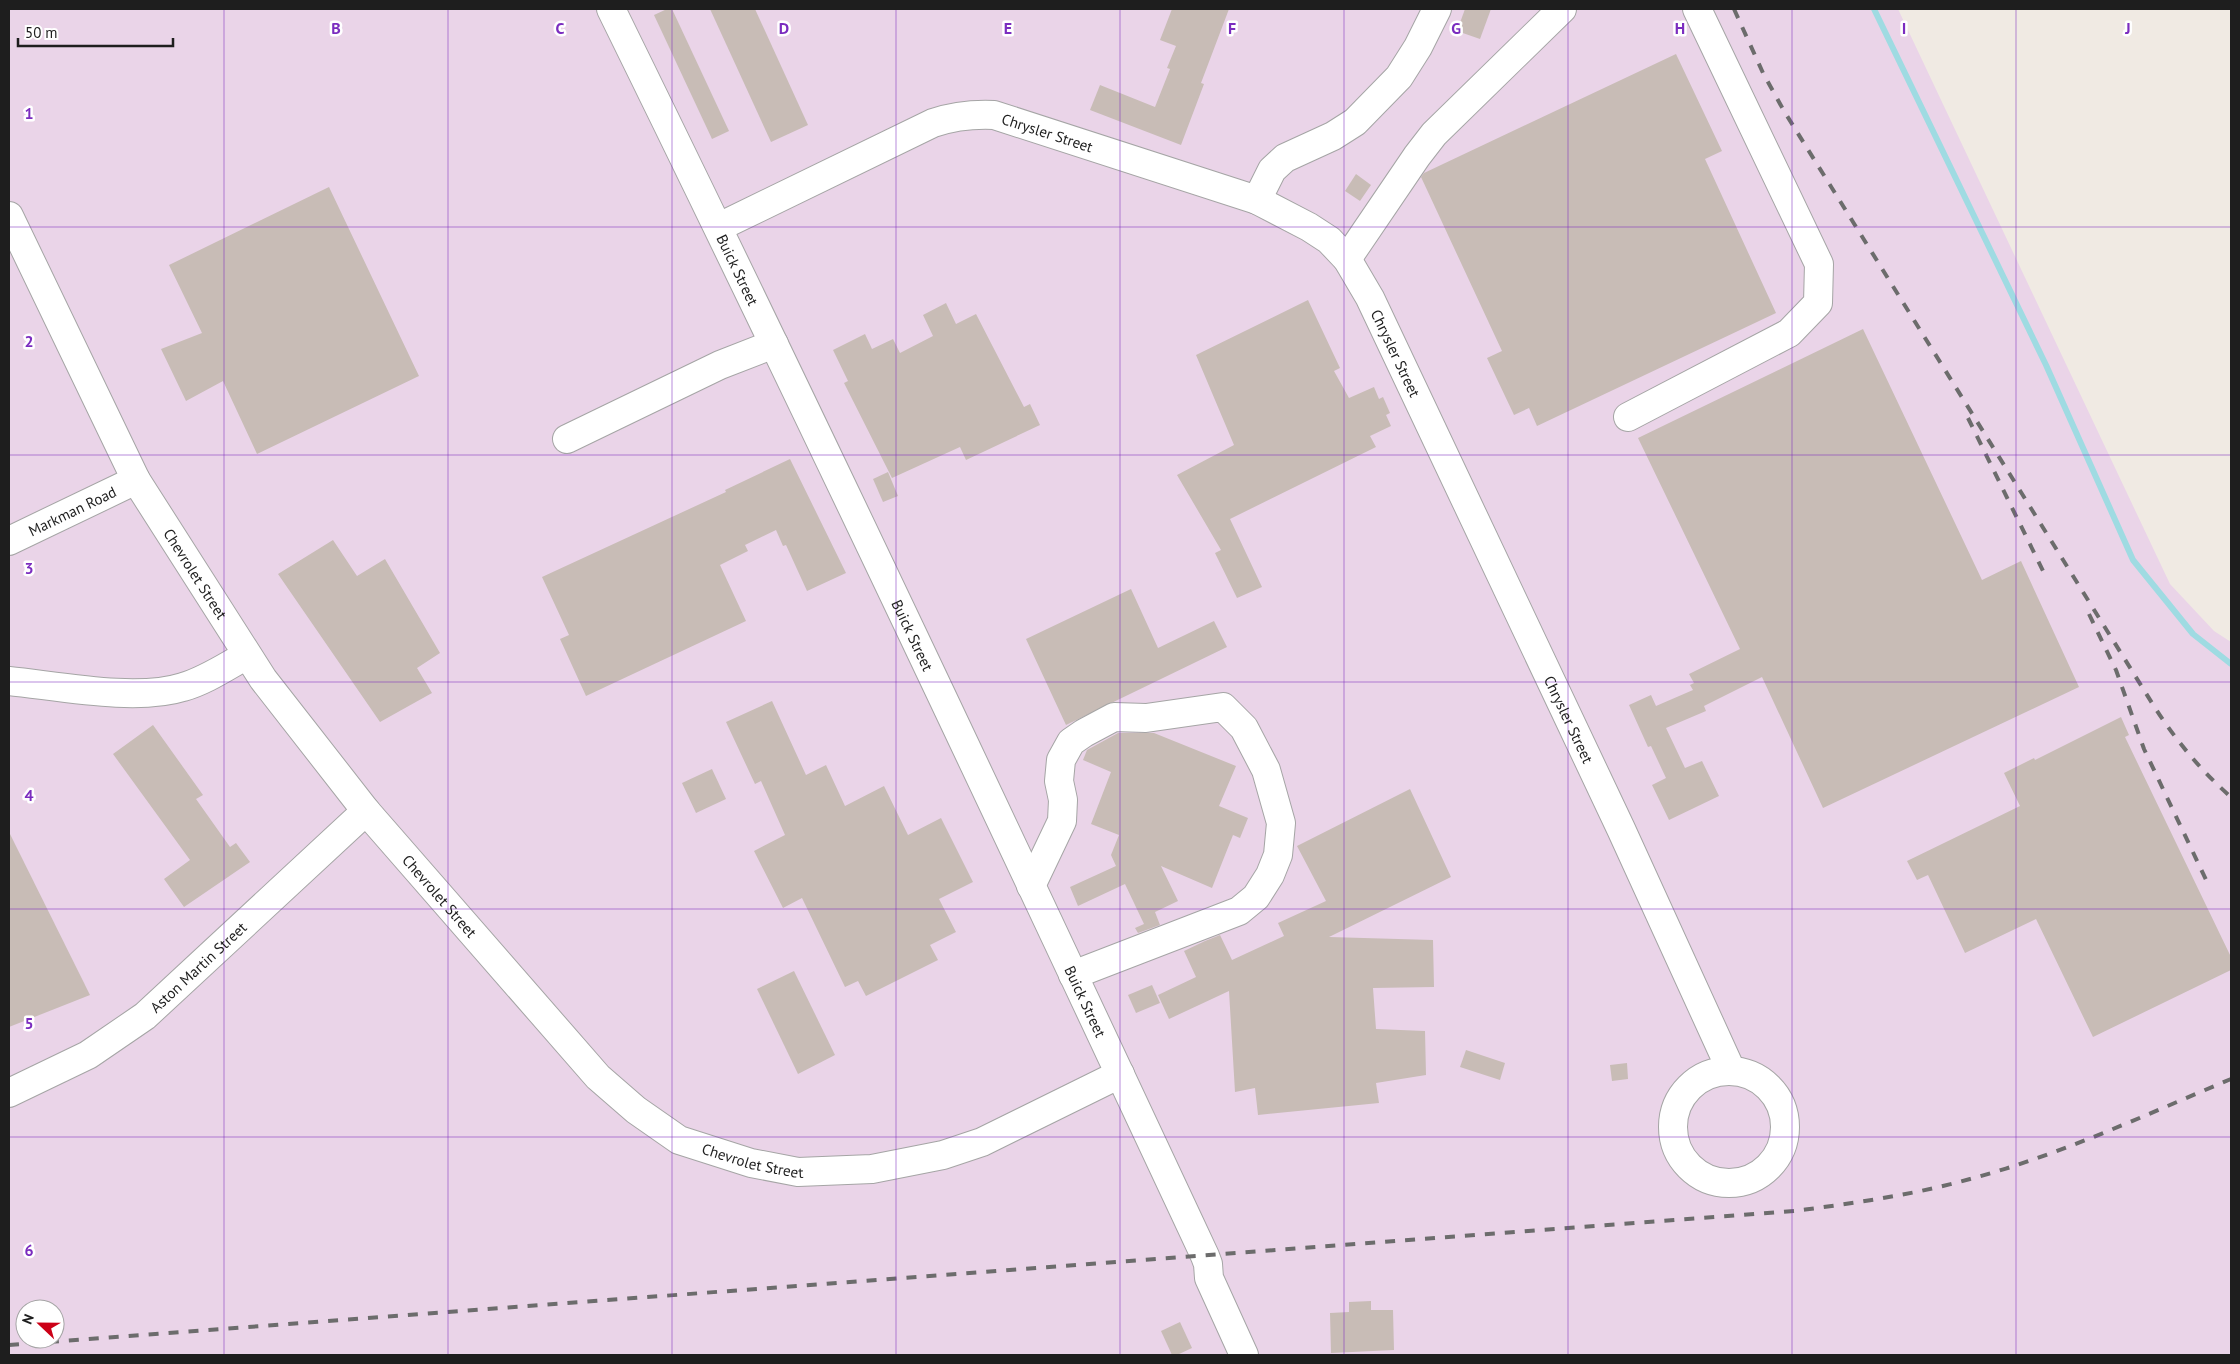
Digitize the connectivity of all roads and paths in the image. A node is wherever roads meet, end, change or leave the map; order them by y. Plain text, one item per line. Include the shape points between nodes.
1 (611, 9) edge
2 (1437, 9) edge
3 (1562, 9) edge
4 (1697, 9) edge
5 (1257, 200) junction
6 (9, 216) edge
7 (719, 227) junction
8 (1347, 259) junction
9 (774, 344) junction
10 (1628, 417) dead end
11 (568, 439) dead end
12 (136, 480) junction
13 (9, 541) edge
14 (247, 655) junction
15 (9, 681) edge
16 (366, 811) junction
17 (1031, 886) junction
18 (1073, 975) junction
19 (1731, 1070) junction
20 (1120, 1074) junction
21 (9, 1093) edge
22 (1208, 1264) junction
23 (1244, 1355) edge
24 (1259, 1355) edge

1 - 7 lane, Buick Street
2 - 5 lane via 1399,77 1344,130 1278,163
3 - 8 lane via 1434,134
4 - 10 lane via 1819,264 1818,303 1789,333
5 - 7 lane, Chrysler Street via 994,115 966,115 933,123
5 - 8 lane, Chrysler Street via 1329,240
6 - 12 lane, Chevrolet Street
7 - 9 lane, Buick Street
8 - 19 lane, Chrysler Street via 1370,298
9 - 11 lane via 720,365
9 - 17 lane, Buick Street
12 - 13 lane, Markman Road
12 - 14 lane, Chevrolet Street
14 - 15 lane via 185,687 168,691 134,694
14 - 16 lane, Chevrolet Street
16 - 20 lane, Chevrolet Street via 598,1077 636,1110 679,1140 713,1152 798,1172 906,1164 982,1142
16 - 21 lane, Aston Martin Street via 145,1016 88,1055
17 - 18 lane, Buick Street
17 - 18 lane via 1062,821 1061,760 1071,742 1079,736 1114,717 1146,718 1223,707 1244,728 1266,770 1281,823 1278,855 1256,897 1239,911
18 - 20 lane, Buick Street
19 - 19 lane via 1751,1074 1768,1086 1780,1103 1785,1124 1782,1144 1772,1162 1757,1176 1737,1183 1716,1182 1697,1174 1682,1160 1673,1141 1672,1120 1679,1100 1692,1084 1710,1073
20 - 22 lane, Buick Street
22 - 23 lane, Buick Street via 1209,1278
22 - 24 lane, Buick Street via 1218,1274

